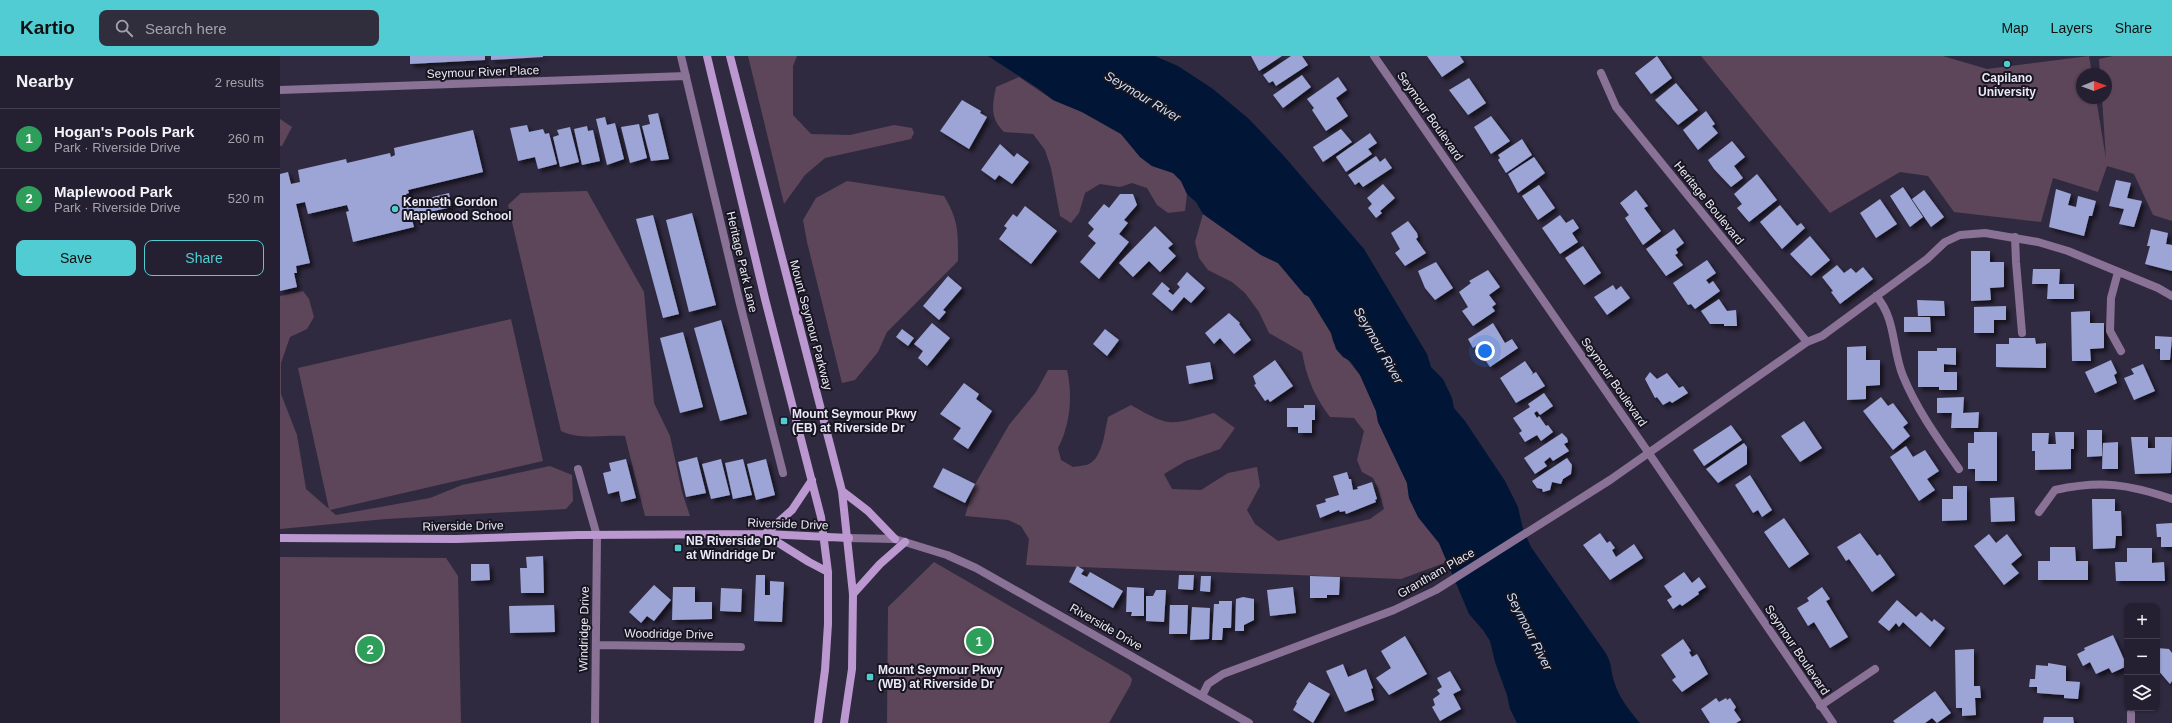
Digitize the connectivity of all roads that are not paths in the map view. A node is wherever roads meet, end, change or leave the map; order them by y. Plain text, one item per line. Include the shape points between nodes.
1 (681, 56) edge
2 (707, 56) edge
3 (730, 56) edge
4 (1374, 56) edge
5 (1601, 73) dead end
6 (686, 76) junction
7 (280, 90) edge
8 (2015, 237) junction
9 (2118, 272) junction
10 (1876, 296) junction
11 (2172, 296) edge
12 (2022, 333) dead end
13 (1808, 342) junction
14 (2121, 351) dead end
15 (1648, 452) junction
16 (578, 469) dead end
17 (1959, 469) dead end
18 (783, 473) dead end
19 (812, 480) junction
20 (842, 491) junction
21 (2172, 499) edge
22 (2039, 512) dead end
23 (765, 534) junction
24 (597, 536) junction
25 (824, 537) junction
26 (280, 538) edge
27 (848, 538) junction
28 (895, 540) junction
29 (905, 542) junction
30 (828, 572) junction
31 (854, 594) junction
32 (596, 645) junction
33 (741, 647) dead end
34 (1875, 669) dead end
35 (1202, 696) junction
36 (1820, 706) junction
37 (2131, 713) dead end
38 (595, 723) edge
39 (818, 723) edge
40 (844, 723) edge
41 (1249, 723) edge
42 (1833, 723) edge
43 (2131, 723) edge

1 - 6 street, Heritage Park Lane
2 - 19 main road via 765,299
3 - 20 main road, Mount Seymour Parkway
4 - 15 street, Seymour Boulevard
5 - 13 street, Heritage Boulevard via 1616,107
6 - 7 street, Seymour River Place
6 - 18 street, Heritage Park Lane
8 - 9 street via 2068,251
8 - 10 street via 1960,235 1945,242 1927,259
8 - 12 street
9 - 11 street
9 - 14 street via 2111,298 2110,331
10 - 13 street via 1822,336
10 - 17 street via 1889,316 1902,374 1916,403
13 - 15 street
15 - 35 street, Grantham Place via 1610,480 1443,585 1394,610 1223,674 1208,684
15 - 36 street, Seymour Boulevard
16 - 24 street, Windridge Drive
19 - 23 main road via 792,510
19 - 25 main road
20 - 27 main road, Mount Seymour Parkway
20 - 28 main road via 868,511
21 - 22 street via 2113,484 2096,484 2055,490
23 - 24 main road, Riverside Drive
23 - 25 main road, Riverside Drive
23 - 30 main road
24 - 26 main road, Riverside Drive via 456,539
24 - 32 street, Windridge Drive
25 - 27 main road, Riverside Drive
25 - 30 main road
27 - 28 street, Riverside Drive
27 - 31 main road, Mount Seymour Parkway
28 - 29 street, Riverside Drive
29 - 31 main road via 880,564
29 - 35 street, Riverside Drive via 947,555 976,568
30 - 39 main road via 825,670
31 - 40 main road, Mount Seymour Parkway via 852,669
32 - 33 street, Woodridge Drive
32 - 38 street, Windridge Drive
34 - 36 street
35 - 41 street, Riverside Drive
36 - 42 street, Seymour Boulevard
37 - 43 street

